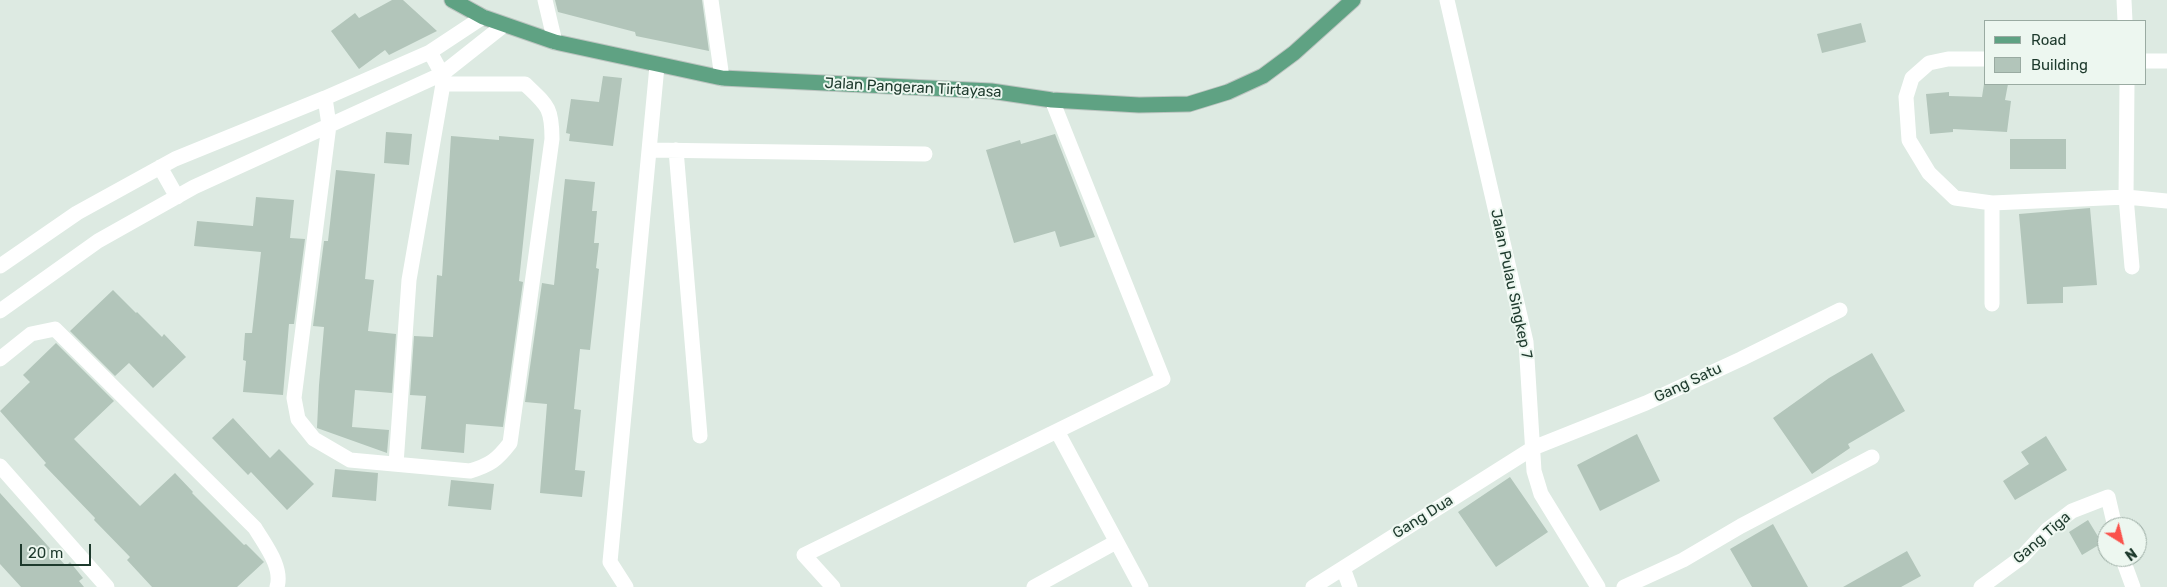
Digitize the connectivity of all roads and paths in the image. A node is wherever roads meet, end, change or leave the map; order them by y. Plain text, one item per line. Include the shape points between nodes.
1 (452, 0) edge
2 (545, 0) edge
3 (711, 0) edge
4 (1353, 0) edge
5 (1446, 0) edge
6 (2124, 0) edge
7 (483, 17) junction
8 (2125, 20) edge
9 (504, 25) junction
10 (555, 42) junction
11 (430, 52) junction
12 (1984, 59) edge
13 (2147, 61) edge
14 (2167, 62) edge
15 (658, 66) junction
16 (722, 78) junction
17 (443, 79) junction
18 (2127, 85) edge
19 (326, 98) junction
20 (1052, 100) junction
21 (329, 125) junction
22 (650, 150) junction
23 (676, 150) junction
24 (925, 154) dead end
25 (160, 167) junction
26 (2126, 196) junction
27 (177, 197) junction
28 (2167, 201) edge
29 (1992, 203) junction
30 (0, 266) edge
31 (2132, 268) dead end
32 (1992, 304) dead end
33 (1840, 310) dead end
34 (0, 311) edge
35 (0, 359) edge
36 (1057, 431) junction
37 (700, 436) dead end
38 (1533, 448) junction
39 (1872, 457) dead end
40 (396, 464) junction
41 (0, 466) edge
42 (2113, 517) edge
43 (1116, 542) junction
44 (2126, 567) edge
45 (1343, 568) junction
46 (107, 587) edge
47 (277, 587) edge
48 (626, 587) edge
49 (833, 587) edge
50 (1034, 587) edge
51 (1141, 587) edge
52 (1313, 587) edge
53 (1350, 587) edge
54 (1598, 587) edge
55 (1624, 587) edge
56 (1980, 587) edge
57 (2133, 587) edge

1 - 7 main road, Jalan Pangeran Tirtayasa
2 - 10 street
3 - 16 street
4 - 20 main road, Jalan Pangeran Tirtayasa via 1263,76 1228,92 1189,104
5 - 38 street, Jalan Pulau Singkep 7 via 1526,342
6 - 8 street
7 - 9 main road, Jalan Pangeran Tirtayasa
7 - 11 street
9 - 10 main road, Jalan Pangeran Tirtayasa
9 - 17 street
10 - 15 main road, Jalan Pangeran Tirtayasa
11 - 17 street
11 - 19 street
12 - 29 street via 1948,59 1929,63 1912,78 1906,96 1909,140 1929,172 1955,198
13 - 14 street
15 - 16 main road, Jalan Pangeran Tirtayasa
15 - 22 street
16 - 20 main road, Jalan Pangeran Tirtayasa via 991,91
17 - 21 street
17 - 40 street via 409,280
17 - 40 street via 525,84 542,100 552,116 552,139 510,443 500,457 470,471
18 - 26 street
19 - 21 street
19 - 25 street
20 - 36 street via 1163,379
21 - 27 street
21 - 40 street via 294,398 298,419 314,439 350,460
22 - 23 street
22 - 48 street via 610,562
23 - 24 street
23 - 37 street
25 - 27 street
25 - 30 street via 77,213
26 - 28 street
26 - 29 street
26 - 31 street
27 - 34 street via 98,241
29 - 32 street
33 - 38 street, Gang Satu via 1646,403
35 - 47 street via 31,334 55,329 255,528 272,556 279,580
36 - 43 street
36 - 49 street via 804,555
38 - 45 street, Gang Dua
38 - 54 street, Jalan Pulau Singkep 7 via 1534,471 1541,494
39 - 55 street via 1683,560
41 - 46 street
42 - 56 street, Gang Tiga via 2108,496 2072,511 2046,530 2022,557
43 - 50 street
43 - 51 street
44 - 57 street
45 - 52 street, Gang Dua
45 - 53 street

